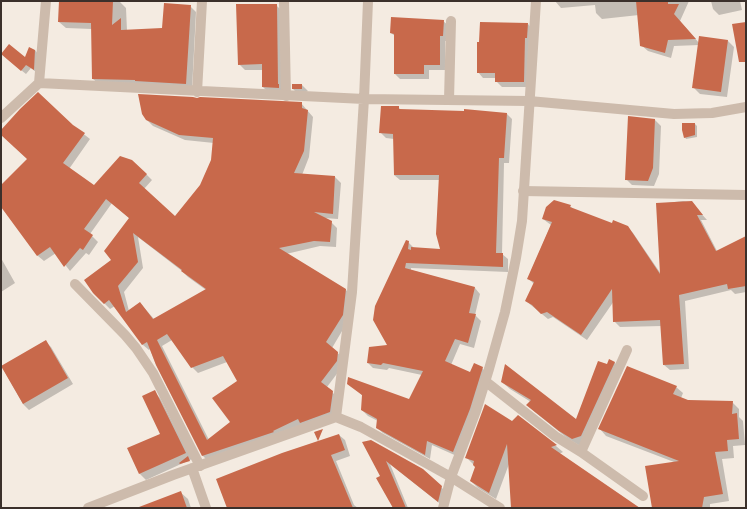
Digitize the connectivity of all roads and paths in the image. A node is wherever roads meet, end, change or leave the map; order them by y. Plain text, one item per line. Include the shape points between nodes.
1 (46, 1) edge
2 (202, 1) edge
3 (284, 1) edge
4 (368, 1) edge
5 (536, 1) edge
6 (451, 21) dead end
7 (39, 83) junction
8 (197, 92) junction
9 (286, 96) junction
10 (364, 99) junction
11 (449, 100) junction
12 (529, 101) junction
13 (746, 107) edge
14 (1, 118) edge
15 (523, 191) junction
16 (746, 195) edge
17 (74, 284) dead end
18 (627, 350) dead end
19 (485, 381) junction
20 (336, 417) junction
21 (581, 452) junction
22 (196, 467) junction
23 (451, 477) junction
24 (644, 496) dead end
25 (88, 508) edge
26 (206, 508) edge
27 (443, 508) edge
28 (500, 508) edge

1 - 7 street
2 - 8 street
3 - 9 street
4 - 10 street
5 - 12 street
6 - 11 street
7 - 8 street
7 - 14 street
8 - 9 street
9 - 10 street
10 - 11 street
10 - 20 street via 352,292
11 - 12 street
12 - 13 street via 674,114 712,113
12 - 15 street
15 - 16 street
15 - 19 street via 519,236 505,312
17 - 22 street via 136,348 153,373
18 - 21 street
19 - 21 street via 555,436
19 - 23 street
20 - 22 street
20 - 23 street via 361,427
21 - 24 street
22 - 25 street
22 - 26 street
23 - 27 street
23 - 28 street

